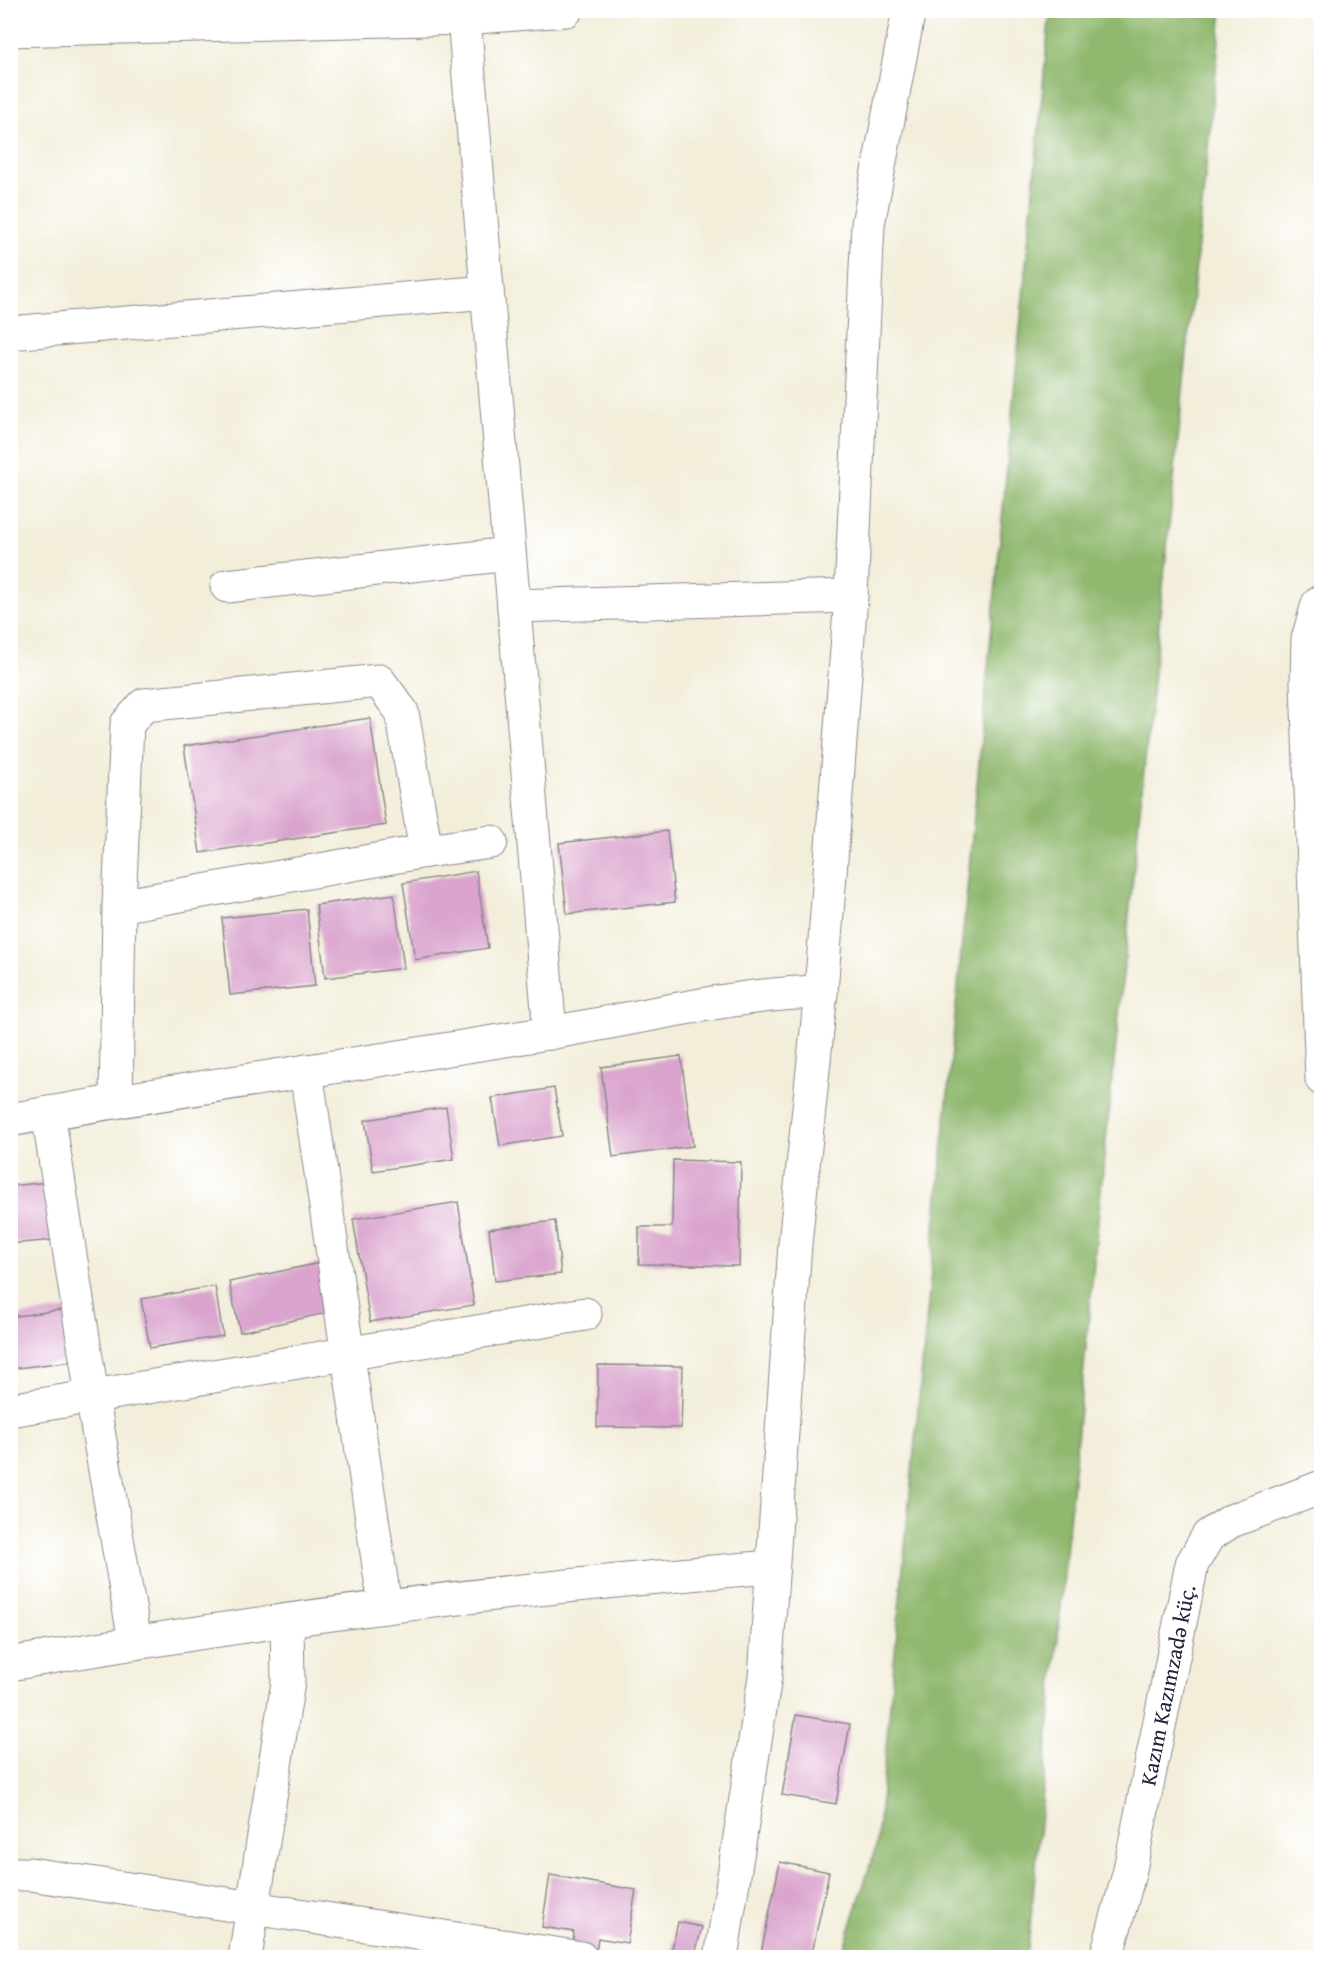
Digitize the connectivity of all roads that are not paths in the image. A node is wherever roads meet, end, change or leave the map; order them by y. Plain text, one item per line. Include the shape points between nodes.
1 (566, 10) edge
2 (909, 10) edge
3 (464, 18) junction
4 (10, 30) edge
5 (488, 292) junction
6 (10, 333) edge
7 (509, 554) junction
8 (227, 586) dead end
9 (851, 596) junction
10 (1322, 601) edge
11 (514, 606) junction
12 (491, 842) dead end
13 (426, 851) junction
14 (119, 906) junction
15 (821, 992) junction
16 (550, 1033) junction
17 (306, 1071) junction
18 (1322, 1079) edge
19 (116, 1102) junction
20 (48, 1113) junction
21 (10, 1120) edge
22 (585, 1314) dead end
23 (346, 1352) junction
24 (92, 1396) junction
25 (10, 1410) edge
26 (1322, 1487) edge
27 (771, 1567) junction
28 (385, 1607) junction
29 (287, 1622) junction
30 (135, 1641) junction
31 (10, 1664) edge
32 (10, 1874) edge
33 (253, 1909) junction
34 (245, 1958) edge
35 (581, 1958) edge
36 (721, 1958) edge
37 (1106, 1958) edge

1 - 3 street
2 - 9 street via 868,224
3 - 4 street
3 - 5 street
5 - 6 street
5 - 7 street
7 - 8 street
7 - 11 street
9 - 11 street
9 - 15 street
10 - 18 street via 1308,639 1307,683
11 - 16 street
12 - 13 street
13 - 14 street
13 - 14 street via 402,712 379,681 144,705 127,724
14 - 19 street
15 - 16 street via 732,1000
15 - 27 street via 795,1244
16 - 17 street
17 - 19 street
17 - 23 street
19 - 20 street
20 - 21 street
20 - 24 street
22 - 23 street
23 - 24 street
23 - 28 street
24 - 25 street
24 - 30 street
26 - 37 street, Kazım Kazımzadə küç. via 1231,1521 1208,1536 1192,1564 1129,1874
27 - 28 street
27 - 36 street via 765,1677
28 - 29 street
29 - 30 street
29 - 33 street via 288,1682
30 - 31 street
32 - 33 street
33 - 34 street
33 - 35 street

